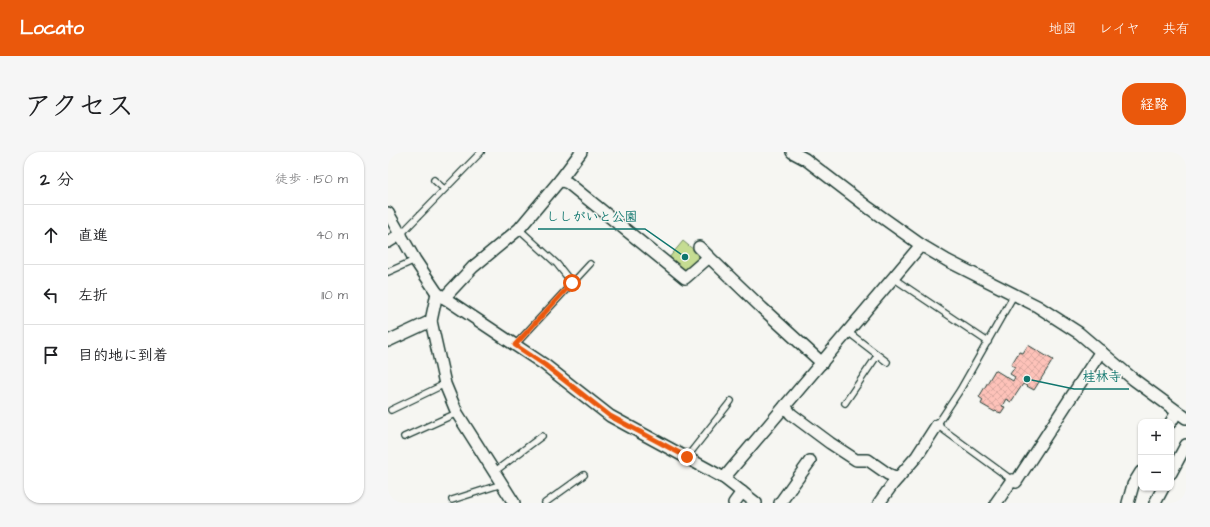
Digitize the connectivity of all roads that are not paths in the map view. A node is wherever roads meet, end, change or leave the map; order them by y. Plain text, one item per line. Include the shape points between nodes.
1 (481, 152) edge
2 (581, 152) edge
3 (792, 152) edge
4 (434, 180) dead end
5 (560, 180) junction
6 (444, 190) junction
7 (388, 213) edge
8 (519, 229) junction
9 (401, 234) junction
10 (388, 242) edge
11 (921, 245) junction
12 (699, 247) dead end
13 (709, 257) junction
14 (415, 260) junction
15 (590, 264) dead end
16 (388, 272) edge
17 (893, 278) junction
18 (572, 283) junction
19 (1014, 295) junction
20 (440, 296) junction
21 (431, 321) junction
22 (848, 332) junction
23 (388, 341) edge
24 (988, 342) junction
25 (515, 345) junction
26 (1101, 351) junction
27 (877, 356) junction
28 (822, 362) junction
29 (887, 362) dead end
30 (445, 384) junction
31 (732, 401) dead end
32 (845, 403) dead end
33 (785, 406) junction
34 (391, 410) dead end
35 (457, 413) junction
36 (1178, 417) edge
37 (937, 424) junction
38 (542, 436) dead end
39 (404, 437) dead end
40 (1186, 445) edge
41 (687, 457) junction
42 (810, 461) dead end
43 (1174, 467) edge
44 (494, 472) junction
45 (584, 475) dead end
46 (1138, 477) edge
47 (724, 478) junction
48 (898, 478) junction
49 (1012, 480) junction
50 (502, 484) junction
51 (1161, 491) edge
52 (742, 492) junction
53 (452, 500) dead end
54 (514, 503) edge
55 (545, 503) edge
56 (734, 503) edge
57 (756, 503) edge
58 (780, 503) edge
59 (879, 503) edge
60 (996, 503) edge
61 (1128, 503) edge
62 (1155, 503) edge

1 - 6 lane
2 - 5 street
3 - 11 street
4 - 6 lane
5 - 8 street
5 - 13 street via 568,183 685,278
6 - 9 lane
7 - 9 street
8 - 18 lane via 557,264
8 - 20 street
9 - 10 street
9 - 14 street
11 - 17 street
11 - 19 street
12 - 13 street
13 - 28 street
14 - 16 lane
14 - 20 street
15 - 18 lane
17 - 22 street
17 - 24 lane
18 - 25 lane
19 - 24 lane
19 - 26 street via 1037,306 1079,333
20 - 21 street
20 - 25 street
21 - 23 street
21 - 30 street
22 - 27 lane
22 - 28 street
24 - 37 lane
25 - 41 street via 610,416
26 - 36 street
26 - 49 street via 1016,482
27 - 29 lane
27 - 32 lane
28 - 33 street
30 - 34 lane
30 - 35 street
31 - 41 lane
33 - 47 street
33 - 48 street via 791,414 856,460 868,460
35 - 39 lane
35 - 44 street
37 - 48 street via 917,456
37 - 49 lane
38 - 44 lane
40 - 43 street
41 - 47 street
42 - 58 street via 806,476
44 - 50 street
45 - 55 lane
46 - 61 street
47 - 52 street
48 - 59 street
49 - 60 street
50 - 53 lane
50 - 54 street
51 - 62 street
52 - 56 street
52 - 57 street

